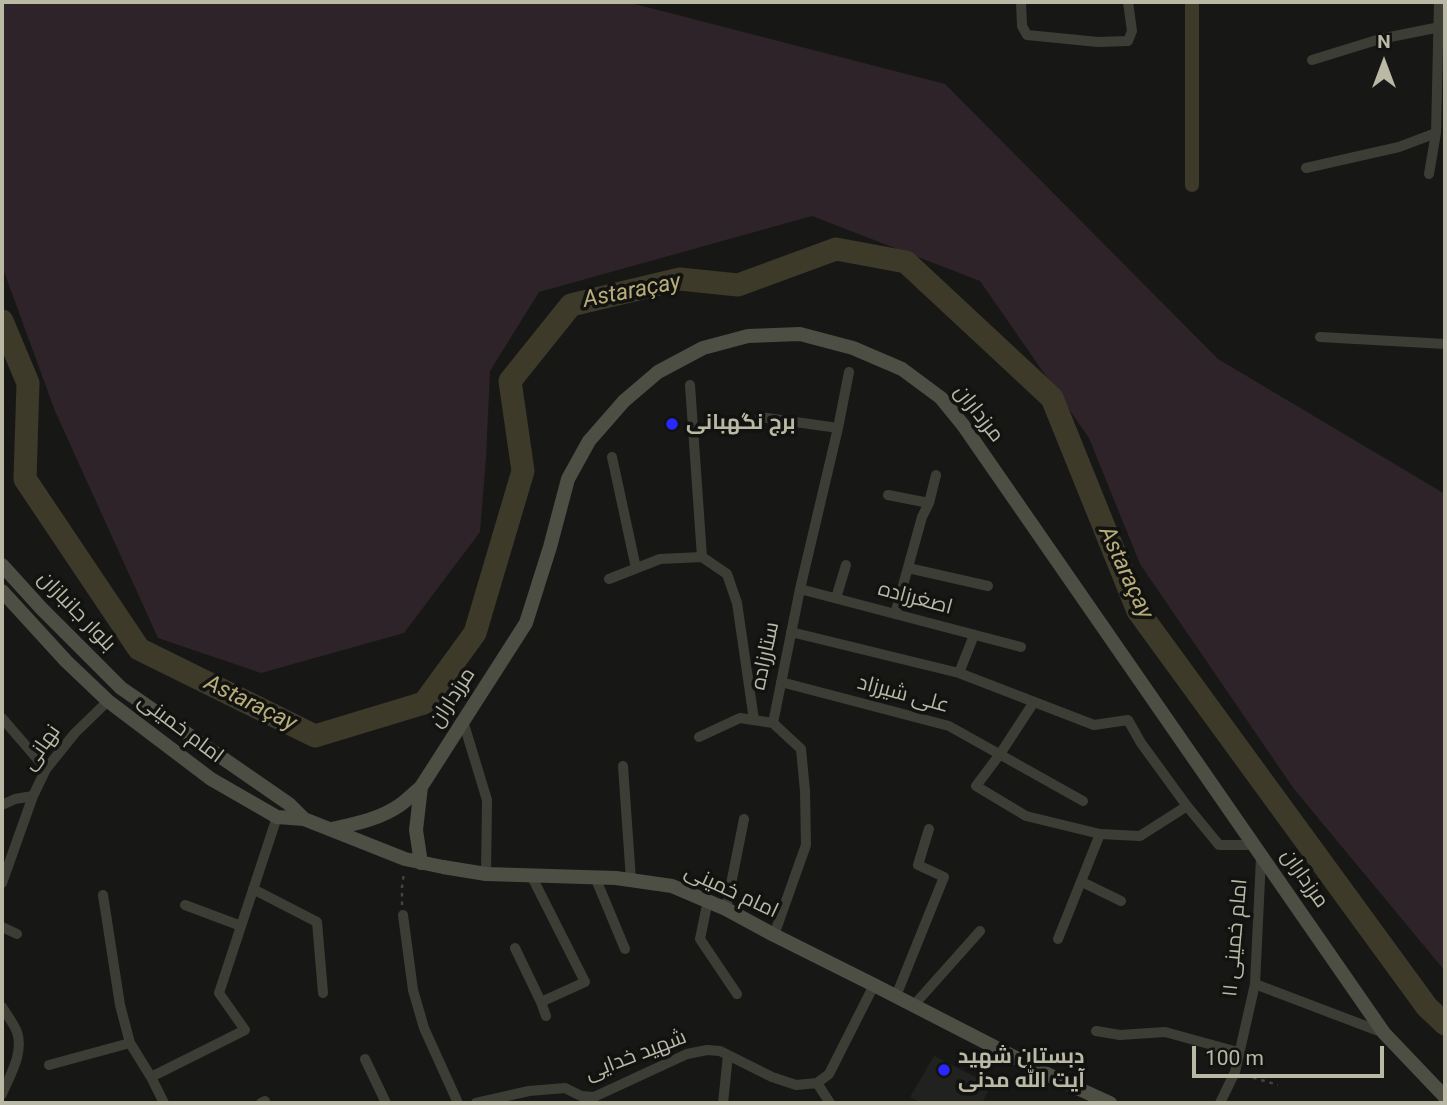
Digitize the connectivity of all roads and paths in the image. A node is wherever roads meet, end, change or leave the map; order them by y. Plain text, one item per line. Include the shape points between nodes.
1 (1021, 2) edge
2 (1128, 2) edge
3 (1439, 2) edge
4 (1440, 27) junction
5 (1311, 60) dead end
6 (1436, 133) junction
7 (1306, 168) dead end
8 (1429, 174) dead end
9 (1320, 337) dead end
10 (1445, 344) edge
11 (849, 372) dead end
12 (690, 385) dead end
13 (760, 417) dead end
14 (838, 428) junction
15 (612, 457) dead end
16 (936, 475) dead end
17 (888, 495) dead end
18 (929, 503) junction
19 (702, 557) junction
20 (2, 565) edge
21 (846, 565) dead end
22 (636, 568) junction
23 (908, 568) junction
24 (609, 579) dead end
25 (988, 586) dead end
26 (800, 589) junction
27 (2, 591) edge
28 (836, 598) junction
29 (895, 614) junction
30 (791, 632) junction
31 (974, 635) junction
32 (1021, 647) dead end
33 (958, 673) junction
34 (781, 682) junction
35 (121, 688) junction
36 (108, 701) junction
37 (1034, 702) junction
38 (2, 718) edge
39 (754, 720) junction
40 (463, 721) junction
41 (772, 723) junction
42 (699, 737) dead end
43 (1000, 754) junction
44 (624, 766) dead end
45 (46, 769) junction
46 (421, 787) junction
47 (33, 796) junction
48 (1083, 801) dead end
49 (2, 805) edge
50 (1187, 806) junction
51 (277, 817) junction
52 (744, 818) dead end
53 (304, 819) junction
54 (331, 829) junction
55 (929, 829) dead end
56 (1100, 834) junction
57 (1258, 850) junction
58 (405, 859) junction
59 (421, 863) junction
60 (486, 874) junction
61 (531, 875) junction
62 (595, 877) junction
63 (631, 880) junction
64 (1082, 881) junction
65 (2, 883) edge
66 (253, 889) junction
67 (103, 895) dead end
68 (708, 900) junction
69 (1121, 901) dead end
70 (185, 905) dead end
71 (726, 909) junction
72 (403, 915) joint
73 (241, 926) junction
74 (2, 927) edge
75 (980, 931) dead end
76 (17, 934) dead end
77 (774, 935) junction
78 (1058, 939) dead end
79 (515, 948) dead end
80 (625, 949) dead end
81 (1255, 984) junction
82 (874, 985) junction
83 (323, 993) dead end
84 (737, 994) dead end
85 (897, 996) junction
86 (541, 1002) junction
87 (914, 1005) junction
88 (2, 1007) edge
89 (546, 1016) dead end
90 (1096, 1031) dead end
91 (1384, 1033) junction
92 (130, 1043) junction
93 (1238, 1052) junction
94 (727, 1055) junction
95 (365, 1059) dead end
96 (50, 1065) dead end
97 (1235, 1072) junction
98 (150, 1077) junction
99 (817, 1083) junction
100 (1278, 1085) dead end
101 (529, 1091) junction
102 (2, 1094) edge
103 (1445, 1097) edge
104 (164, 1103) edge
105 (386, 1103) edge
106 (458, 1103) edge
107 (476, 1103) edge
108 (533, 1103) edge
109 (723, 1103) edge
110 (830, 1103) edge
111 (1110, 1103) edge
112 (1220, 1103) edge

1 - 2 street via 1027,35 1098,42 1128,41 1132,31
3 - 4 street
4 - 5 street
4 - 6 street
6 - 7 street via 1399,147
6 - 8 street
9 - 10 street
11 - 14 street, ستارزاده
12 - 19 street
13 - 14 street
14 - 26 street, ستارزاده
15 - 22 street
16 - 18 street
17 - 18 street
18 - 23 street
19 - 22 street via 660,559
19 - 39 street via 727,574 737,603
20 - 35 street, بلوار جانبازان
21 - 28 street
22 - 24 street
23 - 25 street
23 - 29 street
26 - 28 street, اصغرزاده
26 - 30 street, ستارزاده
27 - 36 street, بلوار جانبازان
28 - 29 street, اصغرزاده
29 - 31 street, اصغرزاده
30 - 33 street
30 - 34 street, ستارزاده
31 - 32 street, اصغرزاده
31 - 33 street
33 - 37 street
34 - 41 street, ستارزاده
34 - 43 street, علی شیرزاد via 949,726
35 - 36 street
35 - 53 street, امام خمینی
36 - 45 street, نهانی
36 - 51 street, امام خمینی via 211,779
37 - 43 street
37 - 50 street via 1094,725 1128,720
38 - 45 street
39 - 41 street
39 - 42 street via 740,718
40 - 46 street, مرزداران
40 - 57 street, مرزداران via 526,623 568,479 589,440 658,372 704,348 748,336 800,334 853,348 902,369 941,398
40 - 60 street via 487,800
41 - 77 street, ستارزاده via 801,749 806,845
43 - 48 street, علی شیرزاد
43 - 56 street via 976,786 1026,816
44 - 63 street
45 - 47 street, نهانی
46 - 54 street, مرزداران via 384,814
46 - 59 street, مرزداران via 416,830
47 - 49 street, نهانی
47 - 65 street
50 - 56 street via 1140,836
50 - 57 street via 1219,845
51 - 53 street, امام خمینی
51 - 66 street
52 - 71 street
53 - 54 street, امام خمینی
54 - 58 street, امام خمینی
55 - 85 street via 918,865 944,877
56 - 64 street
57 - 81 street, امام خمینی ۱۱
57 - 91 street, مرزداران
58 - 59 street, امام خمینی
58 - 72 path
59 - 60 street, امام خمینی
60 - 61 street, امام خمینی
61 - 62 street, امام خمینی
61 - 86 street via 585,982
62 - 63 street, امام خمینی
62 - 80 street
63 - 68 street, امام خمینی via 672,886
64 - 69 street
64 - 78 street
66 - 73 street
66 - 83 street via 317,922
67 - 92 street
68 - 71 street, امام خمینی
68 - 84 street via 700,939
70 - 73 street
71 - 77 street, امام خمینی
72 - 106 street via 413,990 424,1028
73 - 98 street via 219,993 245,1030
74 - 76 street
75 - 87 street
77 - 82 street, امام خمینی
79 - 86 street
81 - 91 street
81 - 93 street, امام خمینی ۱۱
82 - 85 street, امام خمینی
82 - 99 street via 829,1074
85 - 87 street, امام خمینی
86 - 89 street
87 - 111 street, امام خمینی
88 - 102 street via 19,1048
90 - 93 street via 1120,1035 1165,1032
91 - 103 street, مرزداران
92 - 96 street
92 - 98 street
93 - 97 street, امام خمینی ۱۱
94 - 99 street, شهید خدایی via 796,1085
94 - 101 street, شهید خدایی via 707,1049 687,1054 594,1097 565,1088
94 - 109 street
95 - 105 street
97 - 100 path
97 - 112 street, امام خمینی ۱۱
98 - 104 street
99 - 110 street
101 - 107 street, شهید خدایی
101 - 108 street

